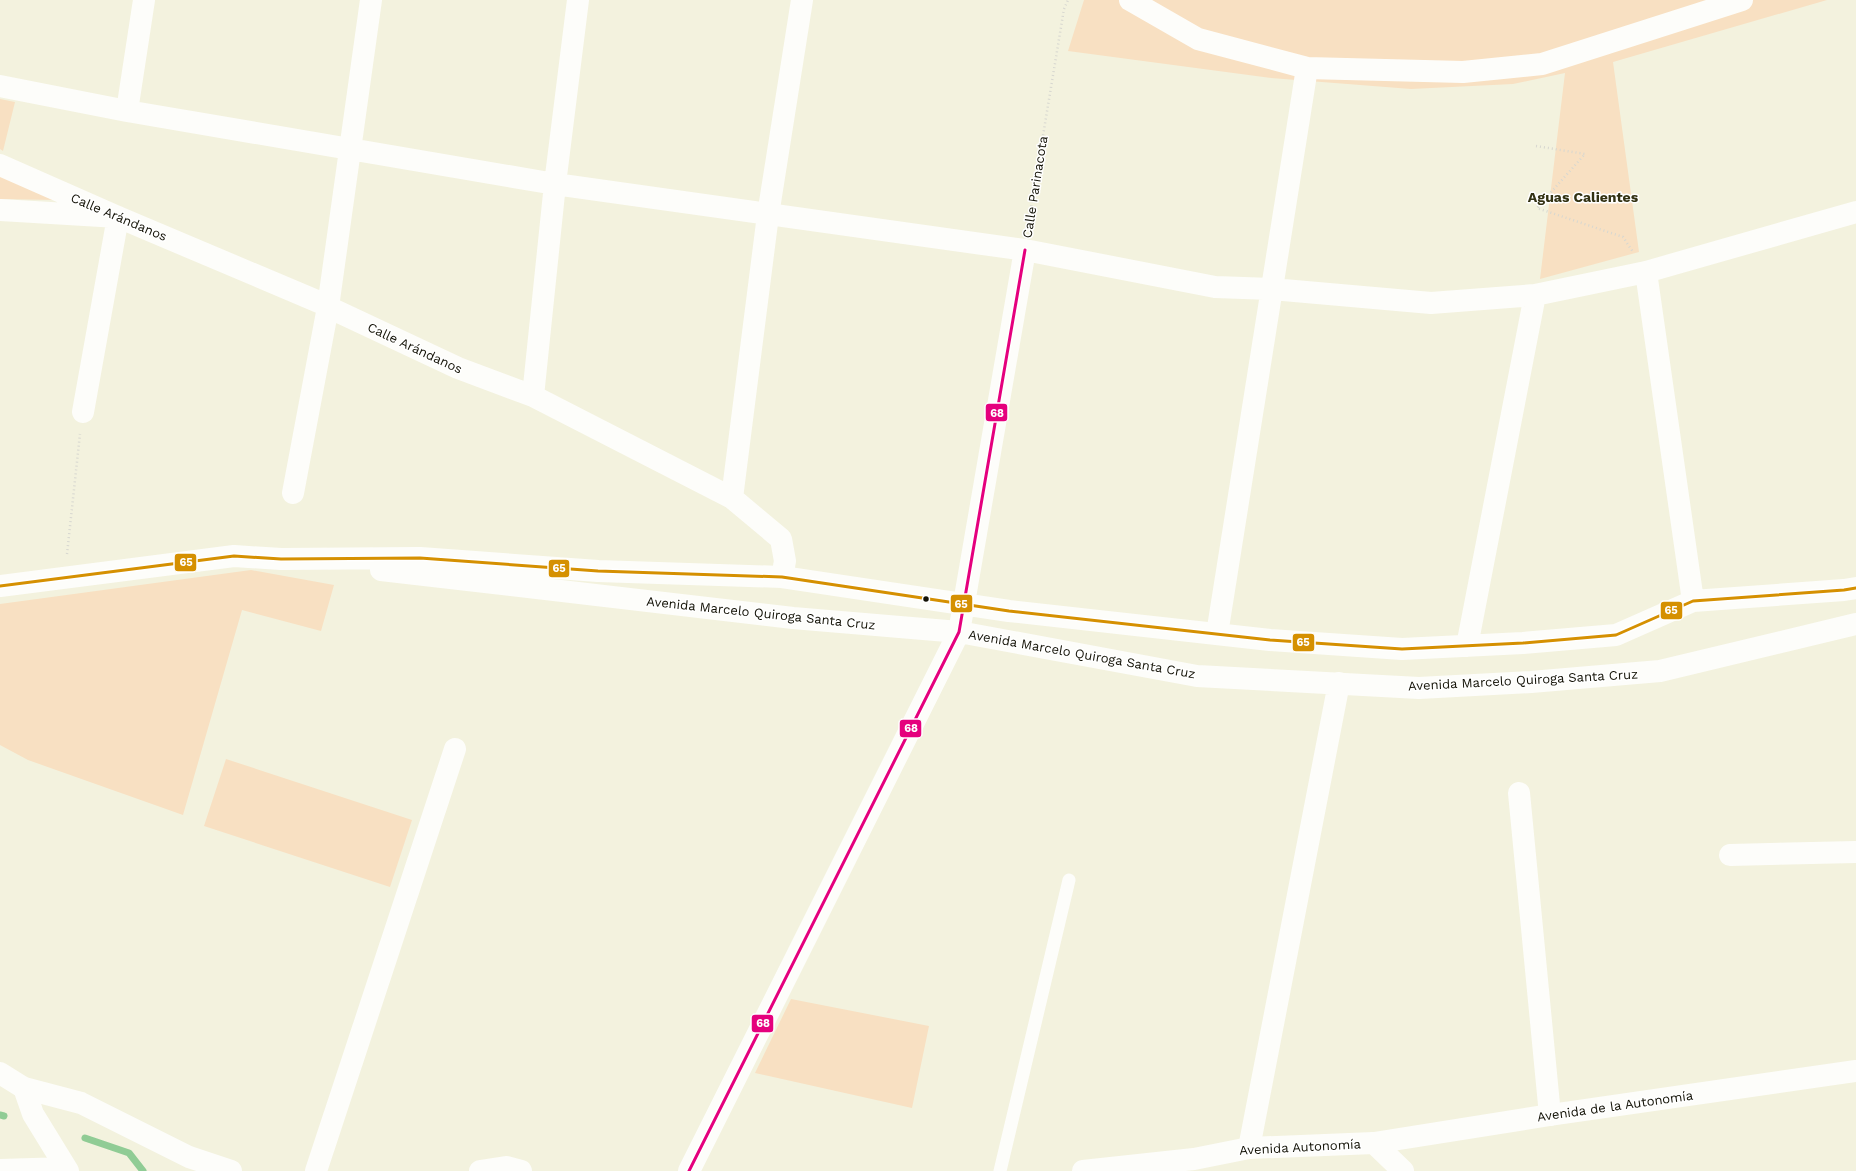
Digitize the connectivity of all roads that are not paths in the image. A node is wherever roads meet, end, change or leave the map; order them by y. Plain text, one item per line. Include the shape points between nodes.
1 (144, 0) edge
2 (371, 0) edge
3 (578, 0) edge
4 (802, 0) edge
5 (1130, 0) edge
6 (1742, 0) edge
7 (1307, 68) junction
8 (0, 86) edge
9 (127, 111) junction
10 (350, 149) junction
11 (0, 165) edge
12 (555, 184) junction
13 (0, 210) edge
14 (1856, 212) edge
15 (768, 215) junction
16 (118, 217) junction
17 (1024, 250) junction
18 (1646, 272) junction
19 (1272, 289) junction
20 (1535, 295) junction
21 (328, 308) junction
22 (533, 396) junction
23 (83, 412) road end
24 (293, 492) dead end
25 (732, 498) junction
26 (281, 559) junction
27 (782, 577) junction
28 (0, 586) edge
29 (1856, 588) edge
30 (1693, 601) junction
31 (963, 604) junction
32 (1856, 624) edge
33 (959, 632) junction
34 (1217, 634) junction
35 (1467, 646) junction
36 (1339, 683) junction
37 (455, 750) dead end
38 (1519, 793) dead end
39 (1856, 852) edge
40 (1730, 855) dead end
41 (1069, 880) dead end
42 (1856, 1071) edge
43 (0, 1074) edge
44 (24, 1088) junction
45 (1550, 1115) junction
46 (1374, 1143) junction
47 (1248, 1148) junction
48 (0, 1170) edge
49 (67, 1170) edge
50 (231, 1171) edge
51 (316, 1171) edge
52 (480, 1171) edge
53 (521, 1171) edge
54 (689, 1171) edge
55 (1000, 1171) edge
56 (1083, 1171) edge
57 (1403, 1171) edge

1 - 9 street
2 - 10 street
3 - 12 street
4 - 15 street
5 - 7 street via 1198,39
6 - 7 street via 1542,64 1463,72
7 - 19 street
8 - 9 street
9 - 10 street
10 - 12 street
10 - 21 street
11 - 16 street, Calle Arándanos
12 - 15 street
12 - 22 street
13 - 16 street
14 - 18 street
15 - 17 street
15 - 25 street
16 - 21 street, Calle Arándanos
16 - 23 street
17 - 19 street via 1215,287
17 - 31 street, Calle Parinacota
18 - 20 street
18 - 30 street
19 - 20 street via 1431,302
19 - 34 street
20 - 35 street
21 - 22 street, Calle Arándanos via 458,368
21 - 24 street
22 - 25 street, Calle Arándanos
25 - 27 street, Calle Arándanos via 781,539 785,561
26 - 27 street, Avenida Marcelo Quiroga Santa Cruz via 420,558 598,571
26 - 28 street, Avenida Marcelo Quiroga Santa Cruz via 234,556
26 - 33 street, Avenida Marcelo Quiroga Santa Cruz via 793,618
27 - 31 street, Avenida Marcelo Quiroga Santa Cruz
29 - 30 street, Avenida Marcelo Quiroga Santa Cruz
30 - 35 street, Avenida Marcelo Quiroga Santa Cruz via 1616,635
31 - 33 street, Calle Parinacota
31 - 34 street, Avenida Marcelo Quiroga Santa Cruz via 1009,612
32 - 36 street, Avenida Marcelo Quiroga Santa Cruz via 1660,671 1419,688
33 - 36 street, Avenida Marcelo Quiroga Santa Cruz via 1197,676
33 - 54 street, Calle Parinacota
34 - 35 street, Avenida Marcelo Quiroga Santa Cruz via 1402,649
36 - 47 street
37 - 51 street
38 - 45 street
39 - 40 street
41 - 55 lane
42 - 45 street, Avenida de la Autonomía
43 - 44 street
44 - 49 street via 33,1114
44 - 50 street via 82,1103 189,1157
45 - 46 street, Avenida de la Autonomía
46 - 47 street, Avenida Autonomía
46 - 57 street
47 - 56 street, Avenida Autonomía via 1194,1159
48 - 49 street
52 - 53 street via 506,1167

